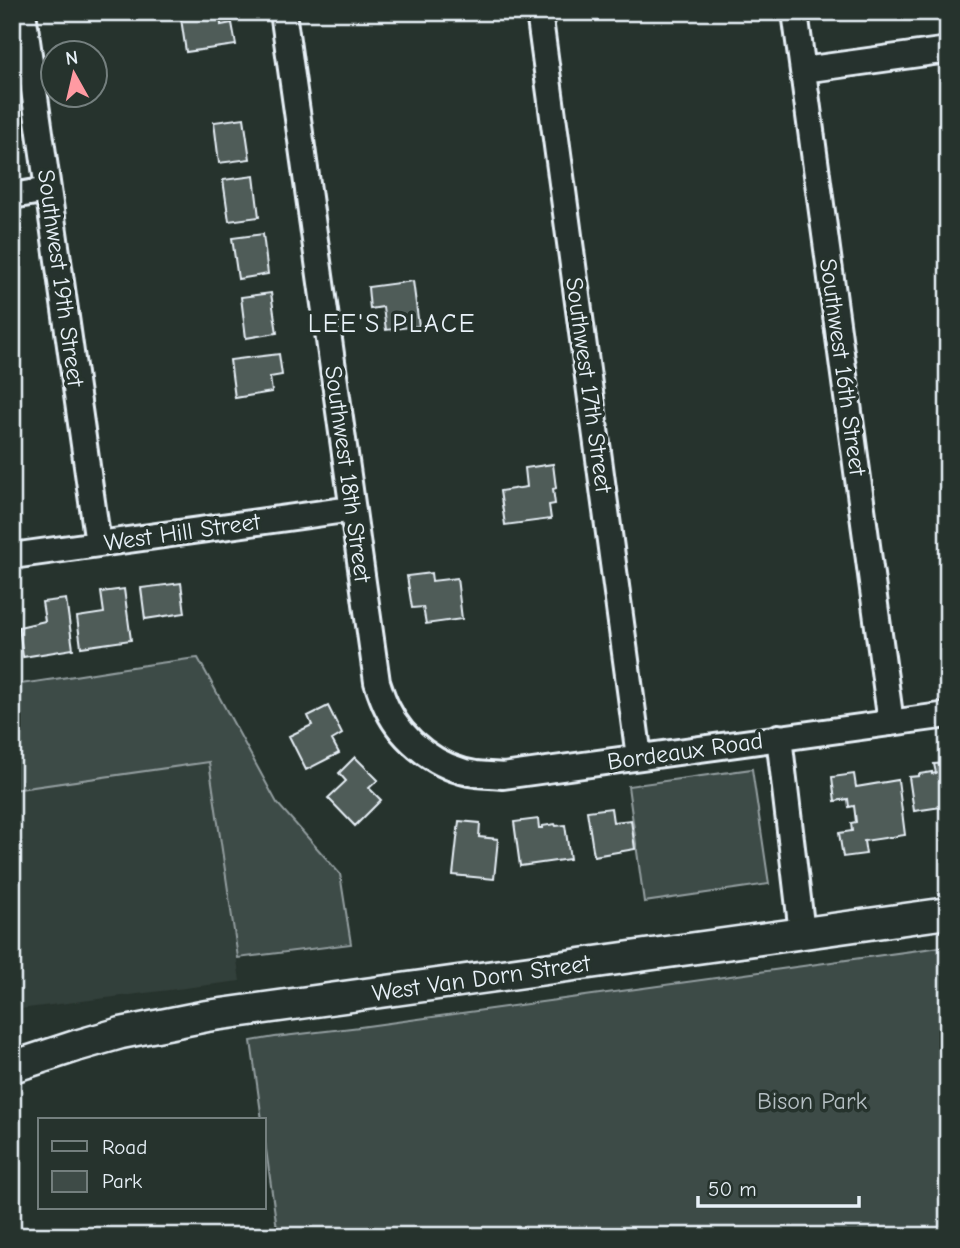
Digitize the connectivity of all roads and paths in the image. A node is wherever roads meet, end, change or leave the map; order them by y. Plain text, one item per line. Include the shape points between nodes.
1 (23, 12) edge
2 (283, 12) edge
3 (539, 12) edge
4 (795, 12) edge
5 (948, 50) edge
6 (803, 70) junction
7 (48, 190) junction
8 (12, 196) edge
9 (352, 509) junction
10 (98, 544) junction
11 (12, 556) edge
12 (948, 715) edge
13 (891, 723) junction
14 (779, 737) junction
15 (425, 753) joint
16 (639, 757) junction
17 (948, 913) edge
18 (802, 933) junction
19 (14, 1065) edge

1 - 7 street, Southwest 19th Street
2 - 9 street, Southwest 18th Street
3 - 16 street, Southwest 17th Street
4 - 6 street, Southwest 16th Street
5 - 6 street
6 - 13 street, Southwest 16th Street
7 - 8 street
7 - 10 street, Southwest 19th Street
9 - 10 street, West Hill Street
9 - 15 street, Southwest 18th Street via 377,682 401,730
10 - 11 street, West Hill Street
12 - 13 street, Bordeaux Road
13 - 14 street, Bordeaux Road
14 - 16 street, Bordeaux Road
14 - 18 street
15 - 16 street, Bordeaux Road via 447,766 503,776
17 - 18 main road, West Van Dorn Street
18 - 19 main road, West Van Dorn Street via 207,1016 121,1033

